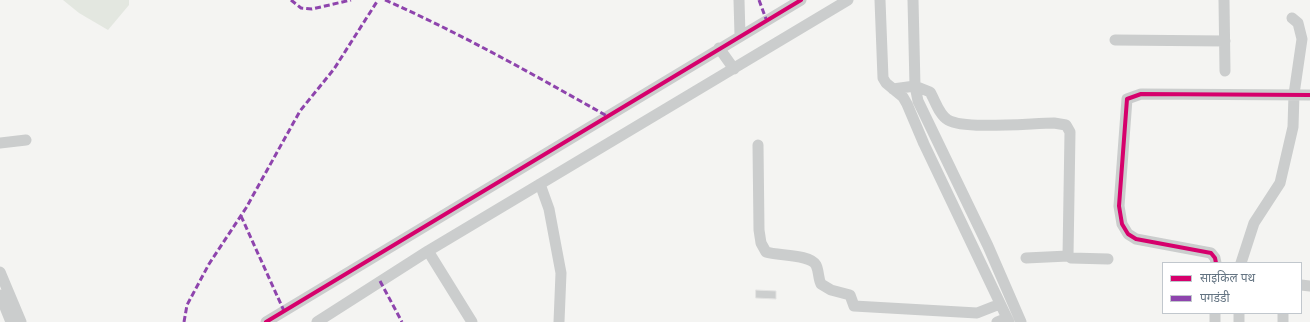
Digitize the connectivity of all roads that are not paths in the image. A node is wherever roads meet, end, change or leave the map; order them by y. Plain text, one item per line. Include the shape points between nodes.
1 (739, 0) edge
2 (801, 0) edge
3 (848, 0) edge
4 (880, 0) edge
5 (913, 0) edge
6 (1224, 0) edge
7 (1292, 18) dead end
8 (740, 35) junction
9 (1115, 40) dead end
10 (1225, 41) junction
11 (1305, 45) edge
12 (719, 48) junction
13 (734, 69) junction
14 (1225, 71) dead end
15 (915, 86) junction
16 (893, 89) junction
17 (1294, 94) junction
18 (1310, 95) edge
19 (26, 140) dead end
20 (0, 143) edge
21 (758, 145) dead end
22 (540, 184) junction
23 (428, 251) junction
24 (1068, 256) junction
25 (1026, 258) dead end
26 (1108, 259) dead end
27 (1216, 262) edge
28 (1241, 262) edge
29 (0, 272) edge
30 (0, 295) edge
31 (1000, 304) junction
32 (979, 318) edge
33 (1004, 321) edge
34 (19, 322) edge
35 (266, 322) edge
36 (317, 322) edge
37 (472, 322) edge
38 (559, 322) edge
39 (1021, 322) edge

1 - 8 street
2 - 8 street
3 - 13 street
4 - 16 street via 882,71 886,83
5 - 15 street
6 - 10 street
7 - 11 street via 1298,23
8 - 12 street
9 - 10 street
10 - 14 street
11 - 17 street
12 - 13 street
12 - 35 street
13 - 22 street
15 - 16 street
15 - 24 street via 930,92 941,113 956,123 1066,125 1070,132
15 - 39 street via 918,101 988,246
16 - 31 street via 907,104
17 - 18 street
17 - 27 street via 1141,94 1127,99 1119,206 1122,224 1128,234 1136,239 1211,253
17 - 28 street via 1293,127 1280,183 1254,223
19 - 20 street
21 - 32 street via 759,230 761,243 766,252 813,261 817,267 820,284 850,295 854,306
22 - 23 street
22 - 38 street via 549,210 561,273
23 - 36 street
23 - 37 street
24 - 25 street
24 - 26 street
29 - 34 street
30 - 34 street
31 - 32 street
31 - 33 street

